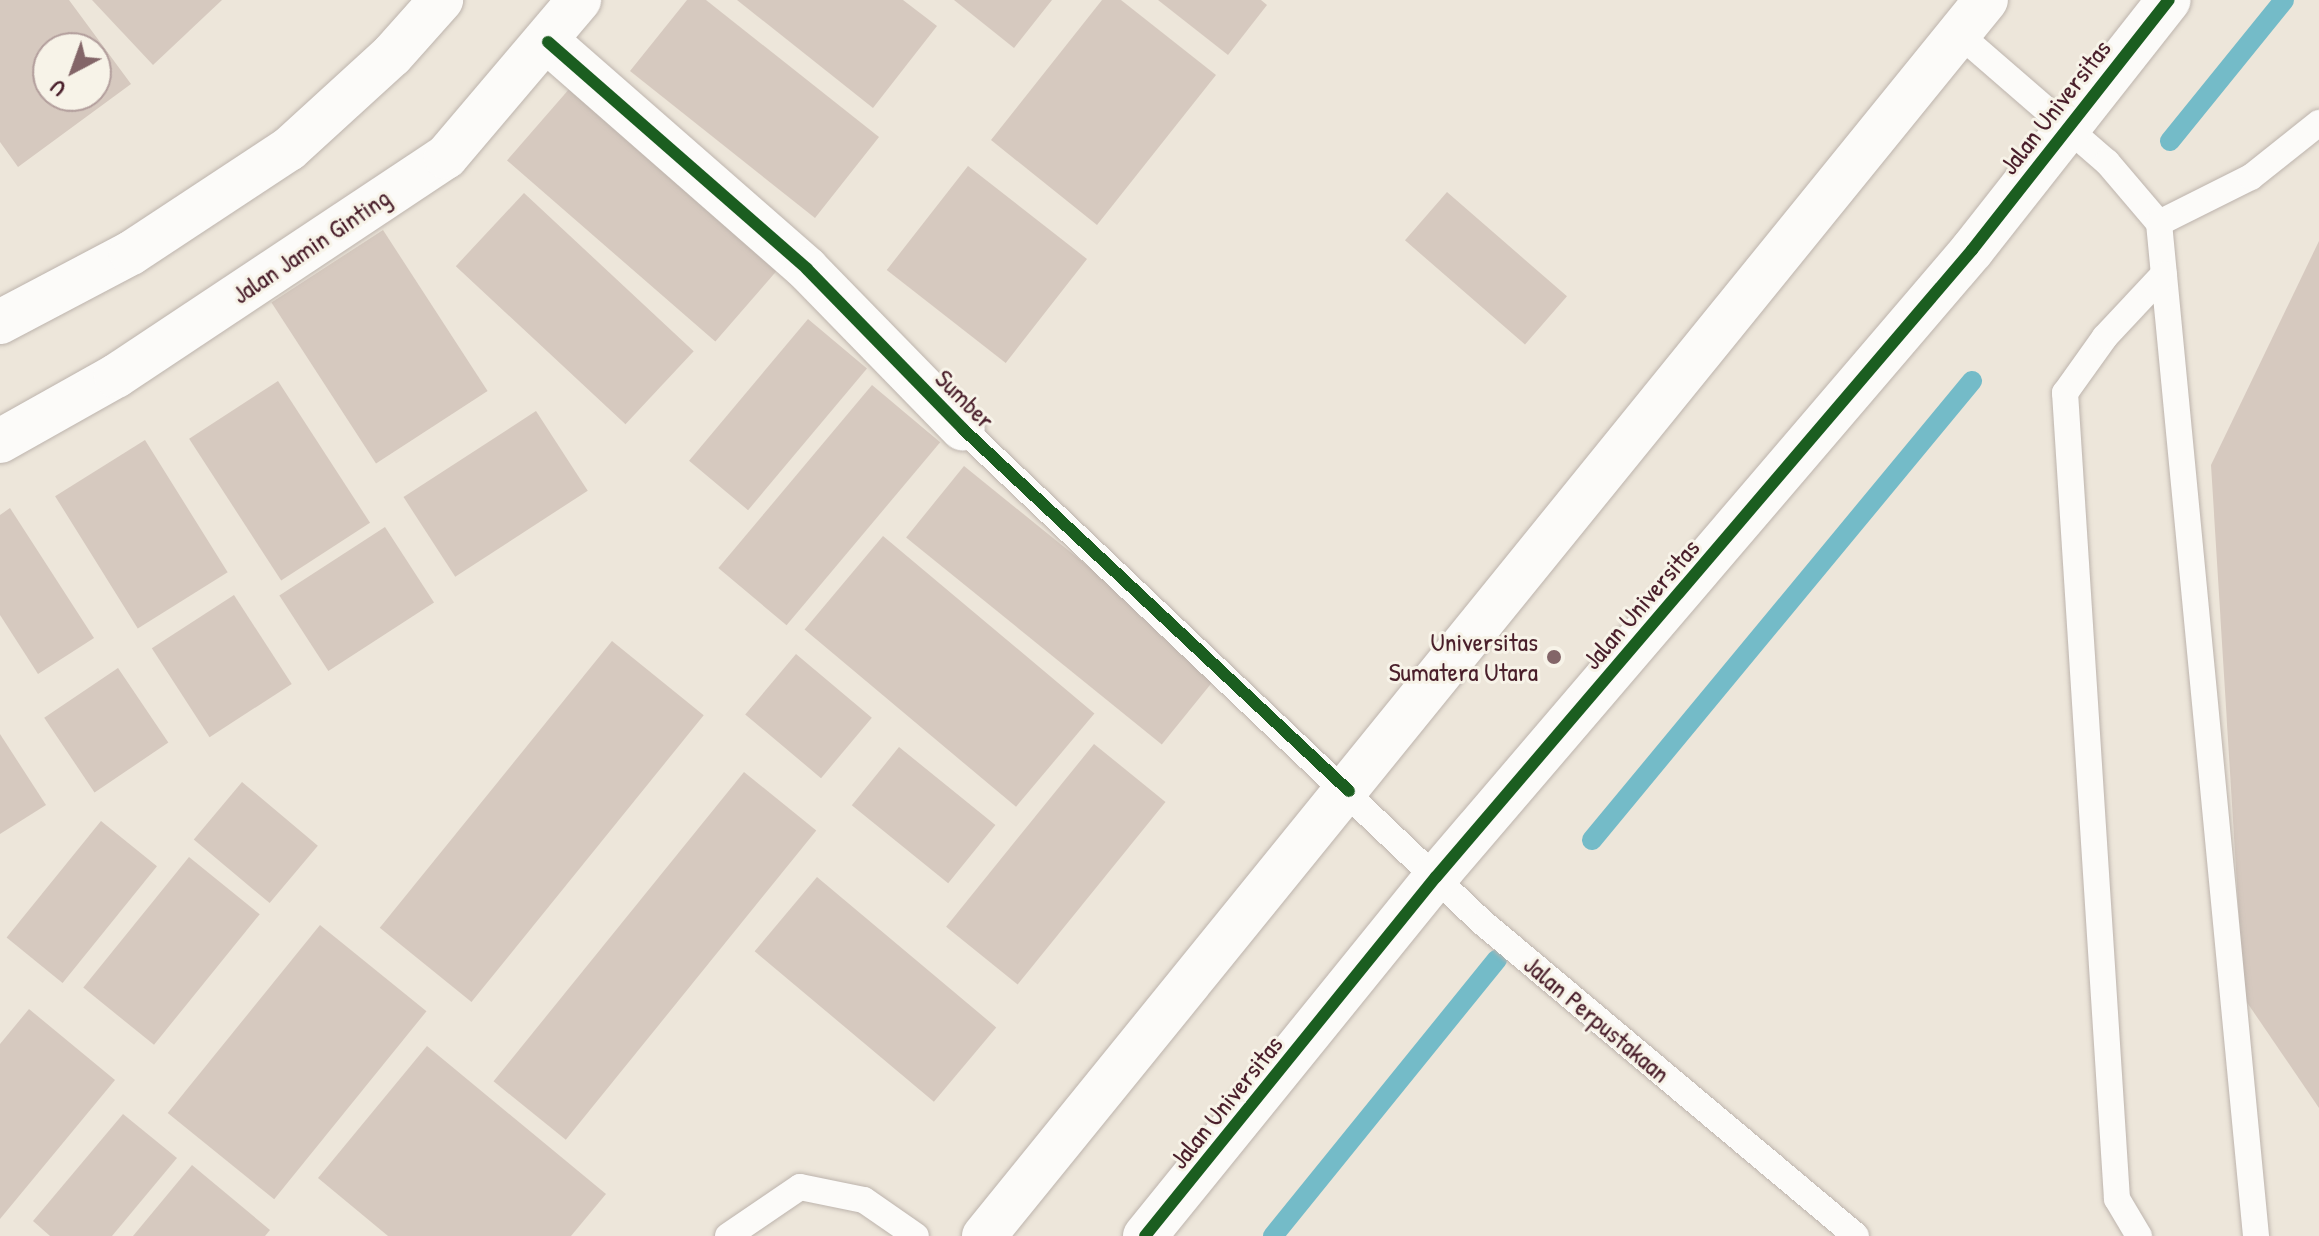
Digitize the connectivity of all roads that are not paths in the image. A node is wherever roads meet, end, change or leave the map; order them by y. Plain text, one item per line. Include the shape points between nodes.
1 (441, 0) edge
2 (579, 0) edge
3 (1986, 0) edge
4 (2169, 0) edge
5 (1959, 34) junction
6 (548, 42) junction
7 (2319, 123) edge
8 (2066, 127) junction
9 (2159, 223) junction
10 (2164, 274) junction
11 (0, 322) edge
12 (963, 429) joint
13 (0, 441) edge
14 (1349, 791) junction
15 (1436, 877) junction
16 (2248, 1232) edge
17 (728, 1236) edge
18 (916, 1236) edge
19 (984, 1236) edge
20 (1145, 1236) edge
21 (1856, 1236) edge
22 (2139, 1236) edge

1 - 11 street via 392,55 289,149 131,253
2 - 6 street, Jalan Jamin Ginting
3 - 5 street
4 - 8 street, Jalan Universitas
5 - 8 lane
5 - 14 street
6 - 12 street, Sumber via 807,269
6 - 13 street, Jalan Jamin Ginting via 446,157 116,376
7 - 9 lane via 2251,177
8 - 9 lane via 2116,170
8 - 15 street, Jalan Universitas via 1962,262
9 - 10 lane
10 - 16 lane
10 - 22 lane via 2105,337 2065,393 2117,1199
12 - 14 lane, Sumber
14 - 15 lane, Jalan Perpustakaan
14 - 19 street
15 - 20 street, Jalan Universitas
15 - 21 lane, Jalan Perpustakaan
17 - 18 lane via 800,1187 864,1200

